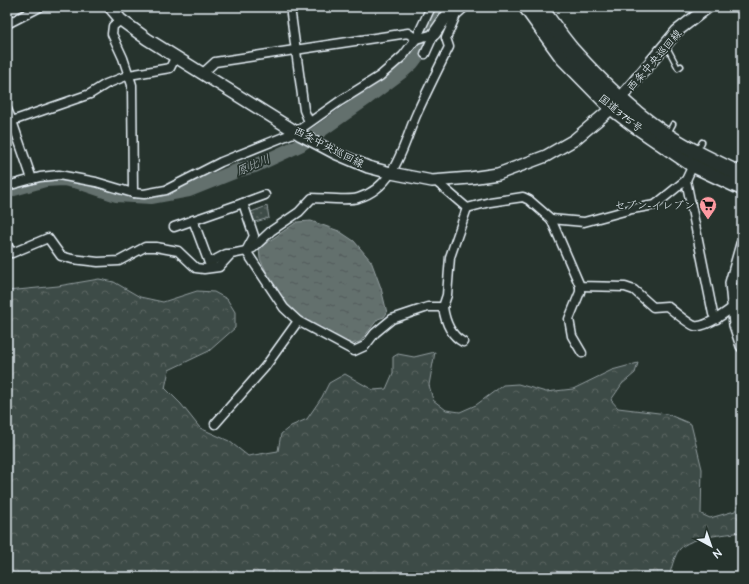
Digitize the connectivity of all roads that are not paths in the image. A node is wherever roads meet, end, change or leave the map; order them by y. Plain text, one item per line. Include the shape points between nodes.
1 (40, 7) edge
2 (110, 7) edge
3 (290, 7) edge
4 (431, 7) edge
5 (457, 7) edge
6 (465, 7) edge
7 (526, 7) edge
8 (540, 7) edge
9 (708, 7) edge
10 (121, 20) junction
11 (7, 24) edge
12 (434, 34) junction
13 (416, 40) junction
14 (666, 45) junction
15 (296, 49) junction
16 (425, 54) dead end
17 (175, 58) junction
18 (681, 66) dead end
19 (202, 74) junction
20 (128, 75) junction
21 (616, 103) junction
22 (7, 109) edge
23 (12, 121) junction
24 (309, 122) junction
25 (299, 134) junction
26 (697, 153) junction
27 (391, 173) junction
28 (742, 175) edge
29 (32, 179) junction
30 (686, 180) junction
31 (437, 181) junction
32 (7, 186) edge
33 (742, 188) edge
34 (133, 193) junction
35 (265, 195) dead end
36 (243, 203) junction
37 (467, 208) junction
38 (551, 219) junction
39 (193, 220) junction
40 (174, 227) dead end
41 (742, 244) edge
42 (7, 245) edge
43 (246, 251) junction
44 (231, 254) junction
45 (580, 286) junction
46 (742, 300) edge
47 (443, 307) junction
48 (733, 307) junction
49 (716, 319) junction
50 (298, 321) junction
51 (462, 342) dead end
52 (742, 346) edge
53 (582, 353) dead end
54 (215, 424) dead end

1 - 11 street
2 - 10 street, 西条中央巡回線
3 - 15 street
4 - 13 street
5 - 12 street via 448,14
6 - 27 street via 456,15 446,38 449,47
7 - 21 highway, 国道375号 via 563,58
8 - 21 highway, 国道375号
9 - 14 street, 西条中央巡回線 via 677,31
10 - 17 street, 西条中央巡回線
10 - 20 street via 113,26 112,34
12 - 13 street
12 - 16 street
13 - 15 street via 408,33
13 - 24 street via 403,56 380,76
14 - 18 lane via 678,68
14 - 21 street, 西条中央巡回線
15 - 19 street via 214,62
15 - 24 street via 304,110
17 - 19 street, 西条中央巡回線
17 - 20 street via 170,68
19 - 25 street, 西条中央巡回線
20 - 23 street via 90,94
20 - 34 street via 132,85
21 - 26 highway, 国道375号 via 670,130
21 - 26 highway, 国道375号 via 633,124
21 - 31 street, 西条中央巡回線 via 574,140 546,156 498,174
22 - 23 street
23 - 29 street
24 - 25 street
25 - 27 street, 西条中央巡回線 via 368,167
25 - 34 street via 221,162 166,190
26 - 28 highway, 国道375号
26 - 30 street
26 - 33 highway, 国道375号
27 - 31 street, 西条中央巡回線
27 - 43 street via 370,193 357,199 312,198 299,212
29 - 32 street
29 - 34 street via 59,176 96,182
30 - 38 street via 655,205 584,222
30 - 49 street
31 - 37 street
35 - 36 street
36 - 39 street
36 - 43 street via 254,236
37 - 38 street via 523,197
37 - 47 street via 450,257 447,295
38 - 45 street
39 - 40 street
39 - 44 street via 209,263
41 - 48 street via 731,283
42 - 44 street via 12,253 48,238 62,256 98,262 119,262 145,248 156,247 178,251 196,268 204,269 219,267
43 - 44 street
43 - 50 street via 284,308
45 - 49 street via 624,287 634,290 654,307 666,306 694,326 703,326
45 - 53 street via 569,319 572,336
46 - 48 street
47 - 50 street via 428,307 392,319 374,333 365,346 354,351
47 - 51 street via 449,329
48 - 49 street
48 - 52 street
50 - 54 street via 265,367

